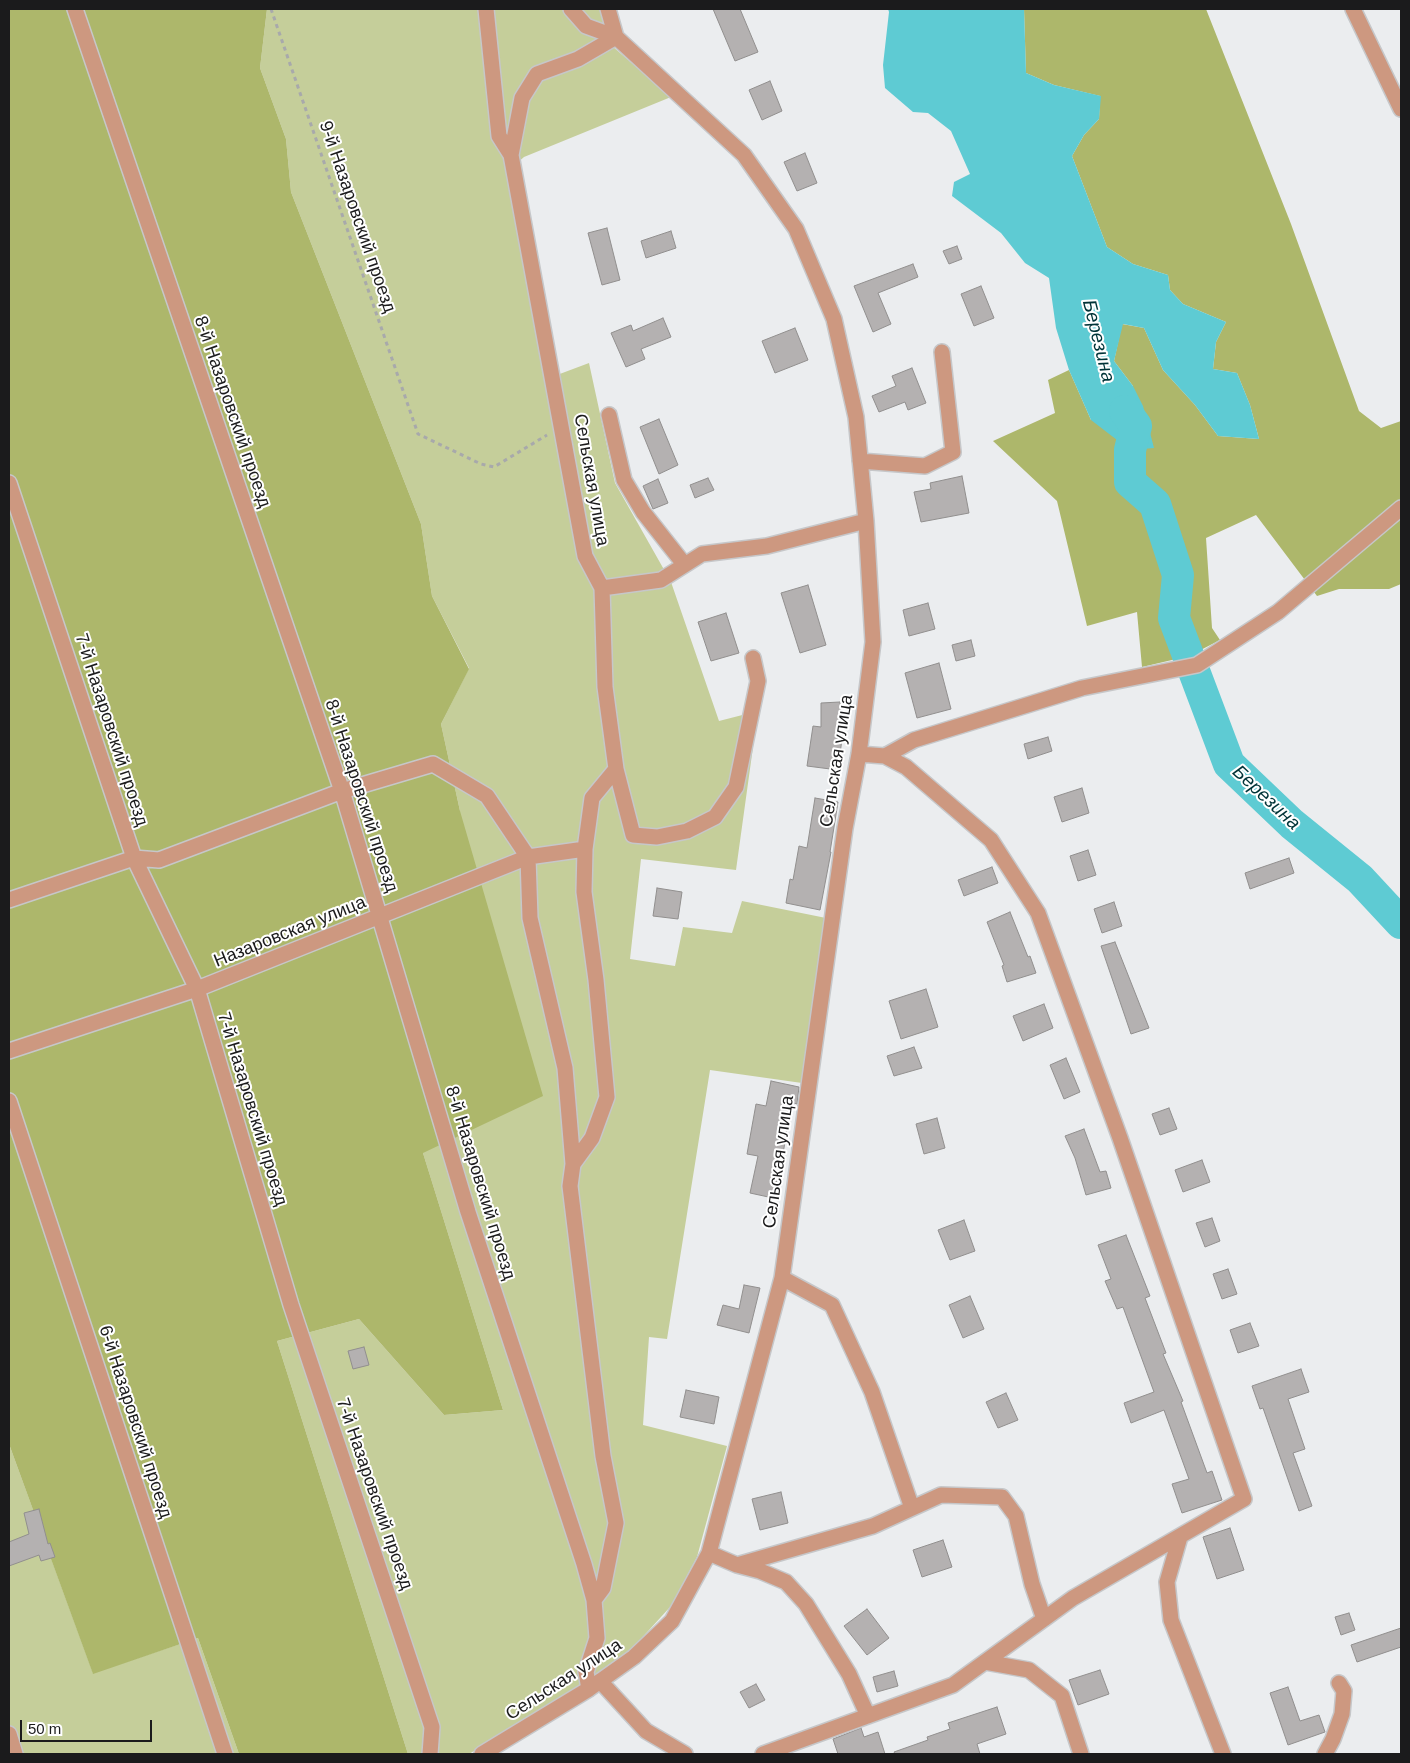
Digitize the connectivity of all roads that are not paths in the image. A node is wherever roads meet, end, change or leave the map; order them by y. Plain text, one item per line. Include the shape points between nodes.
1 (75, 9) edge
2 (486, 9) edge
3 (571, 9) edge
4 (608, 9) edge
5 (1353, 9) edge
6 (616, 37) junction
7 (1401, 110) edge
8 (511, 155) junction
9 (942, 352) dead end
10 (609, 415) dead end
11 (860, 461) junction
12 (9, 483) edge
13 (1401, 508) edge
14 (866, 521) junction
15 (684, 564) junction
16 (602, 588) junction
17 (754, 658) dead end
18 (859, 754) junction
19 (885, 756) junction
20 (616, 769) junction
21 (342, 791) junction
22 (585, 849) junction
23 (528, 857) junction
24 (134, 858) junction
25 (9, 900) edge
26 (380, 916) junction
27 (197, 989) junction
28 (9, 1051) edge
29 (9, 1101) edge
30 (572, 1164) junction
31 (782, 1278) junction
32 (912, 1508) junction
33 (1180, 1537) junction
34 (709, 1552) junction
35 (737, 1565) junction
36 (594, 1600) junction
37 (1044, 1619) junction
38 (985, 1662) junction
39 (1339, 1683) dead end
40 (594, 1685) junction
41 (868, 1716) junction
42 (9, 1734) edge
43 (15, 1754) edge
44 (225, 1754) edge
45 (430, 1754) edge
46 (482, 1754) edge
47 (685, 1754) edge
48 (763, 1754) edge
49 (1081, 1754) edge
50 (1223, 1754) edge
51 (1325, 1754) edge

1 - 21 street, 8-й Назаровский проезд
2 - 8 street, Сельская улица via 500,136
3 - 6 street via 586,26
4 - 6 street
5 - 7 street
6 - 8 street via 578,59 537,74 522,98
6 - 11 street, Сельская улица via 744,155 796,229 834,319 856,416
8 - 16 street, Сельская улица via 585,556
9 - 11 street via 953,452 926,466
10 - 15 street via 624,480 643,512
11 - 14 street, Сельская улица
12 - 24 street, 7-й Назаровский проезд
13 - 19 street via 1278,612 1197,665 1082,688 914,740
14 - 15 street via 767,546 702,554
14 - 18 street, Сельская улица via 873,642
15 - 16 street via 661,580
16 - 20 street via 605,687
17 - 20 street via 758,681 736,787 715,817 687,831 658,837 633,835
18 - 19 street
18 - 31 street, Сельская улица
19 - 33 street via 919,777 991,840 1038,913 1120,1138 1244,1499
20 - 22 street via 592,798
21 - 23 street via 433,764 487,796
21 - 24 street via 159,860
21 - 26 street, 8-й Назаровский проезд
22 - 23 street, Назаровская улица
22 - 30 street via 584,892 607,1097 592,1138
23 - 26 street, Назаровская улица
23 - 30 street via 530,918 565,1068
24 - 25 street
24 - 27 street, 7-й Назаровский проезд
26 - 27 street, Назаровская улица
26 - 36 street, 8-й Назаровский проезд via 468,1212
27 - 28 street, Назаровская улица
27 - 45 street, 7-й Назаровский проезд via 291,1305 432,1727
29 - 44 street, 6-й Назаровский проезд
30 - 36 street via 571,1195 603,1456 616,1523 603,1588
31 - 32 street via 832,1305 872,1392
31 - 34 street, Сельская улица
32 - 35 street via 873,1526
32 - 37 street via 941,1495 1002,1497 1016,1516
33 - 37 street
33 - 50 street via 1167,1582 1171,1620
34 - 35 street
34 - 40 street, Сельская улица via 672,1621 634,1658
35 - 41 street via 786,1582 806,1604 849,1674
36 - 40 street, 8-й Назаровский проезд via 597,1638 586,1672
37 - 38 street
38 - 41 street via 953,1685
38 - 49 street via 1029,1670 1062,1696
39 - 51 street via 1344,1691 1342,1714
40 - 46 street, Сельская улица
40 - 47 street via 646,1731
41 - 48 street
42 - 43 street

